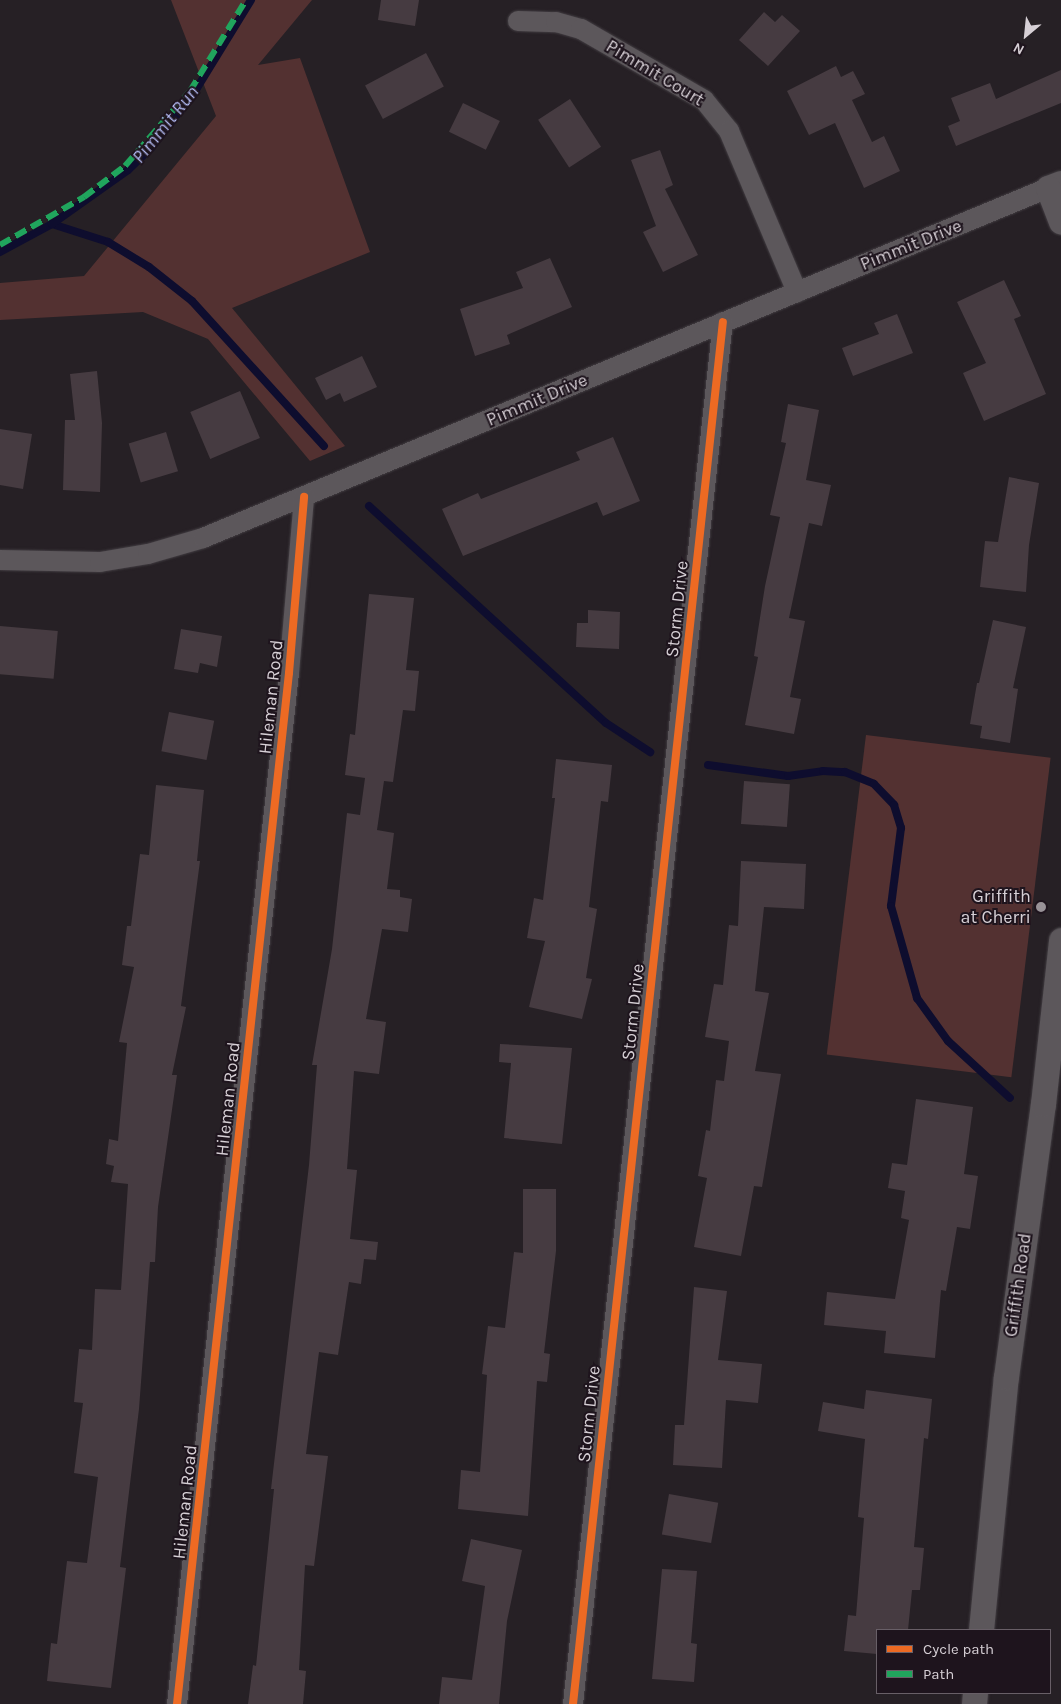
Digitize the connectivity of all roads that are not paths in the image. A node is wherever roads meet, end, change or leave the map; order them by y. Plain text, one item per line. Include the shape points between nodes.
1 (518, 21) dead end
2 (1054, 185) edge
3 (1061, 222) edge
4 (797, 292) junction
5 (723, 322) junction
6 (304, 497) junction
7 (0, 560) edge
8 (1061, 940) edge
9 (981, 1629) edge
10 (177, 1704) edge
11 (572, 1704) edge

1 - 4 street, Pimmit Court via 556,22 581,29 704,100 729,131
2 - 3 street
2 - 4 street, Pimmit Drive
4 - 5 street, Pimmit Drive
5 - 6 street, Pimmit Drive
5 - 11 street, Storm Drive
6 - 7 street, Pimmit Drive via 203,538 148,554 100,562
6 - 10 street, Hileman Road via 289,673
8 - 9 street, Griffith Road via 1044,1104 1004,1387

